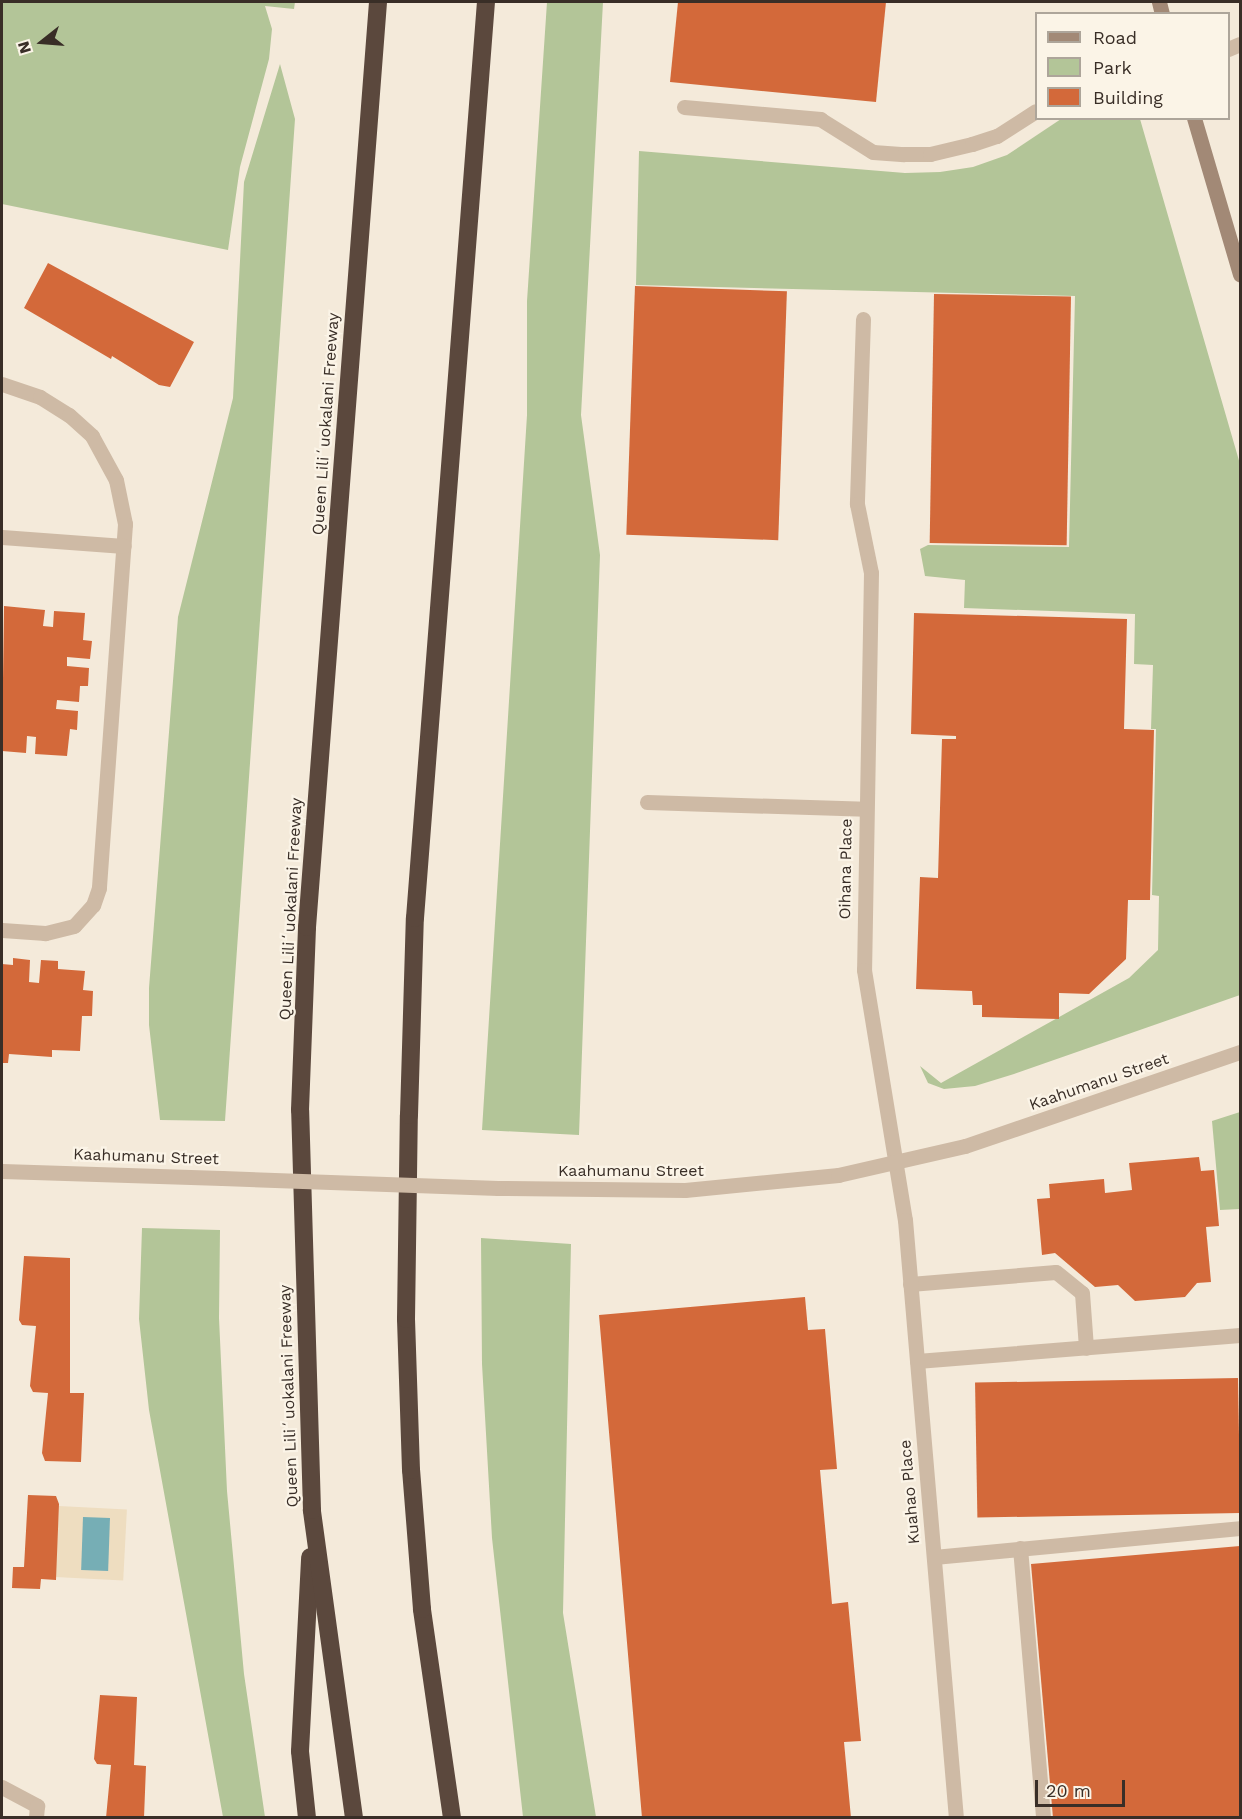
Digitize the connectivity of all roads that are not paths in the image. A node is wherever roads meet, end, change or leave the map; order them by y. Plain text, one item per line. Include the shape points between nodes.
1 (378, 2) edge
2 (486, 2) edge
3 (684, 106) dead end
4 (1035, 112) edge
5 (1195, 120) edge
6 (1240, 274) edge
7 (863, 319) dead end
8 (2, 384) edge
9 (2, 537) edge
10 (124, 546) junction
11 (647, 802) dead end
12 (865, 809) junction
13 (2, 930) edge
14 (1240, 1052) edge
15 (896, 1164) junction
16 (2, 1171) edge
17 (910, 1284) junction
18 (1240, 1335) edge
19 (1086, 1348) junction
20 (916, 1361) junction
21 (312, 1510) junction
22 (1240, 1528) edge
23 (1020, 1548) junction
24 (933, 1557) junction
25 (2, 1787) edge
26 (36, 1818) edge
27 (307, 1818) edge
28 (354, 1818) edge
29 (452, 1818) edge
30 (956, 1818) edge
31 (1043, 1818) edge

1 - 21 highway, Queen Liliʻuokalani Freeway via 307,927 300,1110
2 - 29 highway via 416,918 409,1115 406,1319 411,1470 422,1609
3 - 4 street via 820,119 873,152 904,154 930,154 997,136
5 - 6 main road
7 - 12 street, Oihana Place via 857,504 871,573
8 - 10 street via 55,406 80,424 102,448 122,500
9 - 10 street
10 - 13 street via 99,888 93,905 74,926 45,933
11 - 12 street
12 - 15 street, Oihana Place via 866,992
14 - 15 street, Kaahumanu Street via 996,1137
15 - 16 street, Kaahumanu Street, bridge via 744,1187 605,1190
15 - 17 street, Kuahao Place
17 - 19 street via 1056,1272 1082,1293
17 - 20 street, Kuahao Place
18 - 19 street
19 - 20 street
20 - 24 street, Kuahao Place
21 - 27 highway via 300,1751
21 - 28 highway, Queen Liliʻuokalani Freeway
22 - 23 street
23 - 24 street
23 - 31 street
24 - 30 street, Kuahao Place
25 - 26 street via 37,1806

